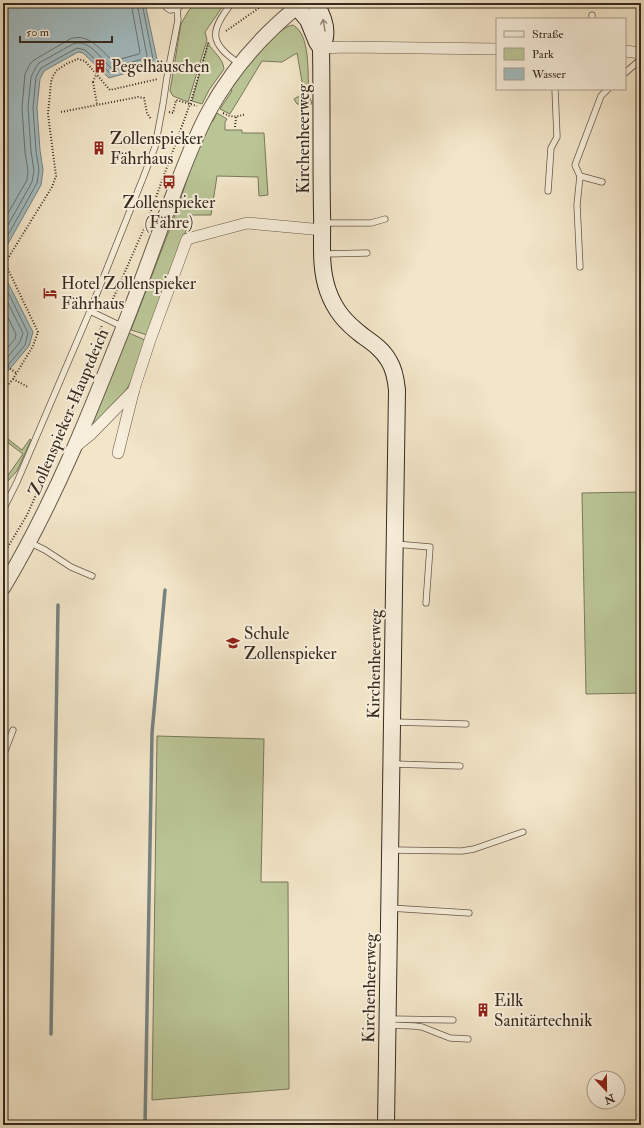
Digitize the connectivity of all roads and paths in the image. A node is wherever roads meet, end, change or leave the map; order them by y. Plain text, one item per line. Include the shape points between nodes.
1 (164, 3) edge
2 (183, 3) edge
3 (232, 3) edge
4 (315, 3) edge
5 (300, 5) edge
6 (177, 9) junction
7 (321, 48) junction
8 (496, 49) edge
9 (626, 51) edge
10 (641, 53) edge
11 (641, 58) edge
12 (241, 64) junction
13 (98, 70) dead end
14 (626, 72) edge
15 (167, 77) junction
16 (555, 90) edge
17 (607, 90) edge
18 (97, 104) junction
19 (193, 104) dead end
20 (173, 111) dead end
21 (61, 112) dead end
22 (246, 114) dead end
23 (228, 116) dead end
24 (236, 118) junction
25 (235, 127) dead end
26 (158, 130) junction
27 (580, 176) junction
28 (602, 182) dead end
29 (548, 191) dead end
30 (385, 219) dead end
31 (323, 226) junction
32 (367, 253) dead end
33 (322, 254) junction
34 (580, 267) dead end
35 (90, 311) junction
36 (104, 318) junction
37 (123, 327) junction
38 (3, 363) edge
39 (16, 373) junction
40 (13, 379) junction
41 (28, 388) dead end
42 (134, 389) junction
43 (3, 391) edge
44 (3, 413) edge
45 (6, 416) dead end
46 (75, 447) junction
47 (118, 453) dead end
48 (3, 510) edge
49 (29, 542) junction
50 (395, 544) junction
51 (3, 555) edge
52 (92, 576) dead end
53 (3, 588) edge
54 (426, 603) dead end
55 (392, 722) junction
56 (466, 724) dead end
57 (13, 730) dead end
58 (3, 756) edge
59 (392, 764) junction
60 (460, 766) dead end
61 (523, 832) dead end
62 (390, 850) junction
63 (389, 908) junction
64 (469, 913) dead end
65 (453, 1020) dead end
66 (388, 1022) junction
67 (468, 1039) dead end
68 (386, 1125) edge

1 - 6 lane via 170,10
2 - 6 lane
3 - 12 lane via 218,22 215,37 224,52
7 -> 4 main road, Kirchenheerweg via 325,42 325,25
5 - 7 main road, Kirchenheerweg
5 - 12 street, Zollenspieker-Hauptdeich via 256,44
6 - 15 lane via 178,20
7 - 8 street
7 - 31 main road, Kirchenheerweg
9 - 10 street
11 - 14 lane
12 - 37 street, Zollenspieker-Hauptdeich via 202,124
13 - 18 path, bridge via 93,82
15 - 26 lane
15 - 39 path via 110,90 85,61 78,59 57,70 53,76 48,114 56,176 52,187 5,263 38,332 33,346
16 - 29 lane via 557,137 551,148
17 - 27 lane via 601,96 574,165
18 - 21 path
18 - 26 path via 144,98 147,112
19 - 20 path via 176,100
22 - 24 path
23 - 24 path
24 - 25 path
26 - 35 lane via 155,147
27 - 28 lane
27 - 34 lane via 577,205
30 - 31 lane via 371,223
31 - 33 main road, Kirchenheerweg
31 - 42 street via 247,223 187,239
32 - 33 lane
33 - 50 main road, Kirchenheerweg via 325,282 340,314 384,353 390,361 396,380 398,401
35 - 36 lane
35 - 48 lane via 24,468
36 - 37 lane
36 - 51 path via 72,414 26,515
37 - 46 street, Zollenspieker-Hauptdeich
38 - 39 path
39 - 40 path
40 - 41 path
40 - 43 path
42 - 46 street
42 - 47 street
44 - 45 path
46 - 49 street, Zollenspieker-Hauptdeich
49 - 52 lane via 71,567
49 - 53 street, Zollenspieker-Hauptdeich
50 - 54 lane via 430,546
50 - 55 main road, Kirchenheerweg
55 - 56 lane
55 - 59 main road, Kirchenheerweg
57 - 58 lane
59 - 60 lane
59 - 62 main road, Kirchenheerweg
61 - 62 lane via 462,851
62 - 63 main road, Kirchenheerweg
63 - 64 lane
63 - 66 main road, Kirchenheerweg
65 - 66 lane
66 - 67 lane via 422,1027 450,1038
66 - 68 main road, Kirchenheerweg

